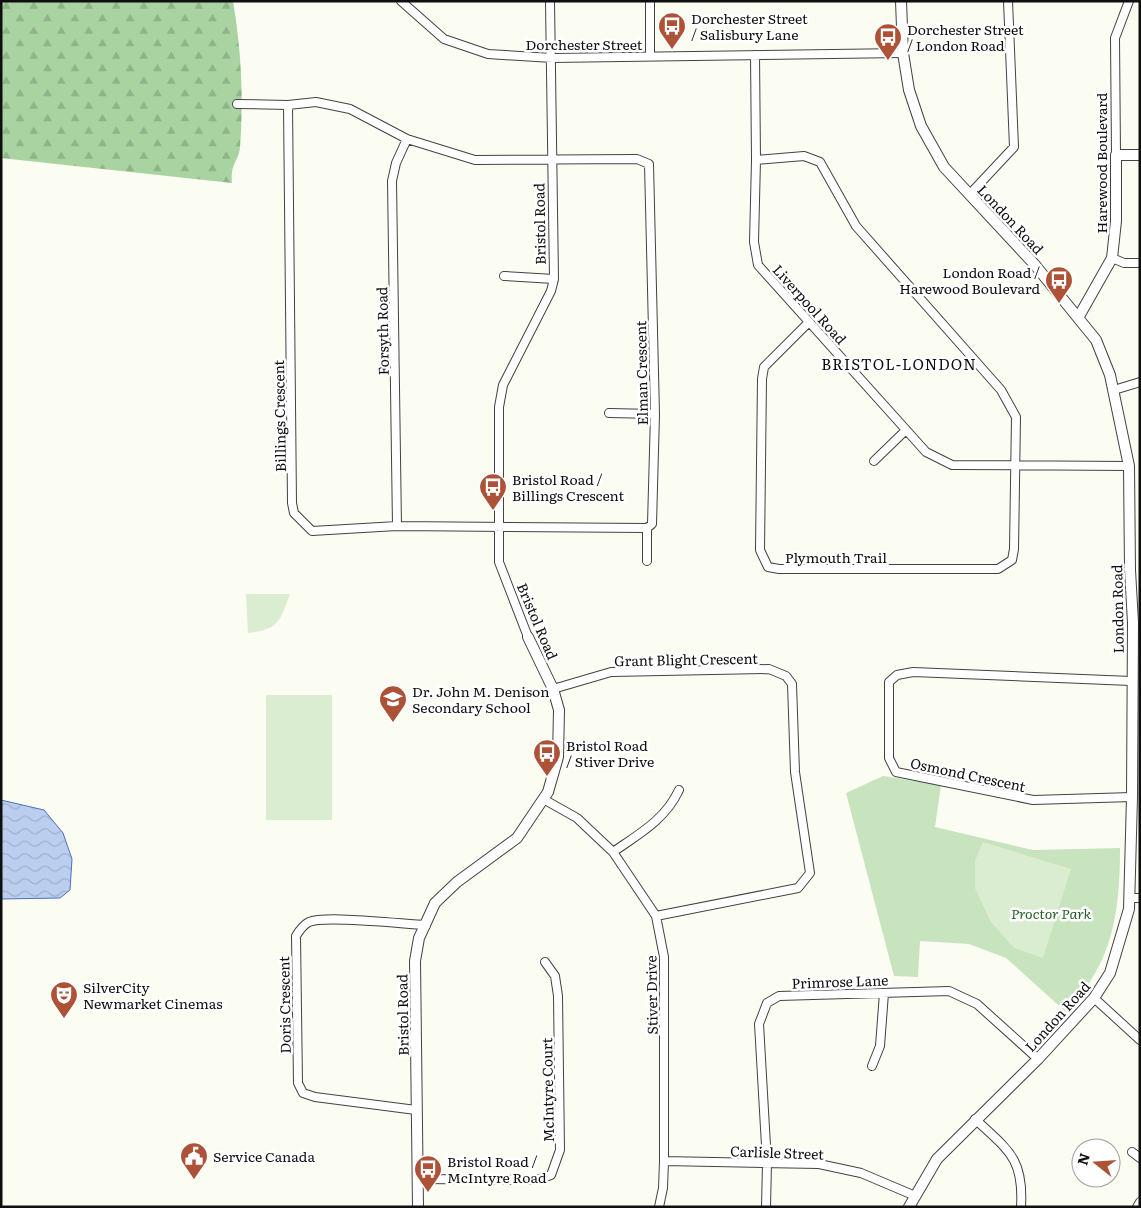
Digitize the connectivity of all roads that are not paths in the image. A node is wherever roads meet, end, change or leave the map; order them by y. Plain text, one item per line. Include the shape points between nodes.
1 (401, 1) edge
2 (550, 1) edge
3 (650, 1) edge
4 (901, 1) edge
5 (1008, 1) edge
6 (1129, 1) edge
7 (903, 53) junction
8 (755, 55) junction
9 (650, 56) junction
10 (552, 58) junction
11 (237, 104) dead end
12 (288, 105) junction
13 (407, 139) junction
14 (1116, 155) junction
15 (1140, 155) edge
16 (756, 160) junction
17 (552, 161) junction
18 (970, 194) junction
19 (1112, 258) junction
20 (1140, 263) edge
21 (504, 276) dead end
22 (554, 280) junction
23 (1078, 318) junction
24 (809, 322) junction
25 (1140, 382) edge
26 (1114, 390) junction
27 (609, 413) dead end
28 (655, 414) junction
29 (906, 430) junction
30 (874, 461) dead end
31 (1015, 465) junction
32 (1129, 466) junction
33 (397, 526) junction
34 (500, 526) junction
35 (647, 528) junction
36 (647, 561) dead end
37 (1135, 570) edge
38 (528, 637) joint
39 (1131, 681) junction
40 (553, 688) junction
41 (679, 790) dead end
42 (1136, 797) edge
43 (545, 800) junction
44 (613, 852) junction
45 (1134, 898) edge
46 (656, 916) junction
47 (426, 925) junction
48 (545, 962) dead end
49 (884, 993) junction
50 (1094, 998) junction
51 (1140, 1040) edge
52 (1038, 1059) junction
53 (872, 1066) dead end
54 (416, 1110) junction
55 (975, 1118) junction
56 (1132, 1152) dead end
57 (1140, 1158) edge
58 (664, 1161) junction
59 (767, 1163) junction
60 (418, 1178) junction
61 (914, 1195) junction
62 (1140, 1202) edge
63 (418, 1207) edge
64 (659, 1207) edge
65 (766, 1207) edge
66 (909, 1207) edge
67 (1021, 1207) edge
68 (1137, 1207) edge

1 - 10 street, Dorchester Street via 444,39 488,54
2 - 10 street, Bristol Road
3 - 9 street
4 - 7 street, London Road
5 - 18 street via 1014,147
6 - 14 street, Harewood Boulevard via 1114,38
7 - 8 street, Dorchester Street
7 - 18 street, London Road via 909,90 922,126 944,166
8 - 9 street, Dorchester Street
8 - 16 street, Liverpool Road
9 - 10 street, Dorchester Street
10 - 17 street, Bristol Road
11 - 12 street
12 - 13 street via 316,102 350,109
12 - 33 street, Billings Crescent via 294,512 312,530
13 - 17 street via 475,160
13 - 33 street, Forsyth Road via 392,181
14 - 15 street
14 - 19 street, Harewood Boulevard via 1116,221
16 - 24 street, Liverpool Road via 754,242 758,265
16 - 31 street via 804,156 820,162 856,226 1001,390 1016,417
17 - 22 street, Bristol Road
17 - 28 street, Elman Crescent via 637,159 649,164
18 - 23 street, London Road via 1036,264
19 - 20 street via 1124,263
19 - 23 street, Harewood Boulevard
21 - 22 street
22 - 34 street, Bristol Road via 503,385 500,407
23 - 26 street, London Road via 1096,340
24 - 29 street, Liverpool Road
24 - 31 street, Plymouth Trail via 764,367 760,550 768,567 779,570 998,569 1012,560 1014,549
25 - 26 street
26 - 32 street, London Road
27 - 28 street
28 - 35 street, Elman Crescent via 652,524
29 - 30 street
29 - 31 street, Liverpool Road via 926,452 952,465
31 - 32 street, Liverpool Road
32 - 37 street, London Road
33 - 34 street, Billings Crescent
34 - 35 street
34 - 38 street, Bristol Road via 499,562
35 - 36 street, Elman Crescent
37 - 39 street, London Road
38 - 40 street, Bristol Road
39 - 42 street, London Road
39 - 42 street, Osmond Crescent via 913,672 897,675 889,682 889,758 896,772 1032,800
40 - 43 street, Bristol Road via 559,710 558,757
40 - 46 street, Grant Blight Crescent via 611,672 769,670 786,676 792,684 794,772 810,873 798,888
41 - 44 street via 671,807 653,824
42 - 45 street, London Road
43 - 44 street, Stiver Drive via 577,818
43 - 47 street, Bristol Road via 517,838 456,882 435,903
44 - 46 street, Stiver Drive
45 - 50 street, London Road via 1110,973
46 - 58 street, Stiver Drive via 664,957
47 - 54 street, Bristol Road via 419,938 415,961
47 - 54 street, Doris Crescent via 329,920 309,922 296,936 298,1083 303,1093
48 - 60 street, McIntyre Court via 555,976 558,996 560,1150 551,1175 537,1180
49 - 52 street, Primrose Lane via 949,991 977,1004
49 - 53 street via 880,1046
49 - 59 street, Primrose Lane via 779,996 767,1003 759,1024
50 - 51 street
50 - 52 street, London Road
52 - 55 street, London Road
54 - 60 street, Bristol Road
55 - 61 street, London Road via 937,1159
55 - 67 street via 1013,1155 1022,1183
56 - 57 street
58 - 59 street, Carlisle Street
58 - 64 street, Stiver Drive
59 - 61 street, Carlisle Street via 819,1164 861,1174
59 - 65 street, Primrose Lane
60 - 63 street, Bristol Road
61 - 66 street, London Road
62 - 68 street

